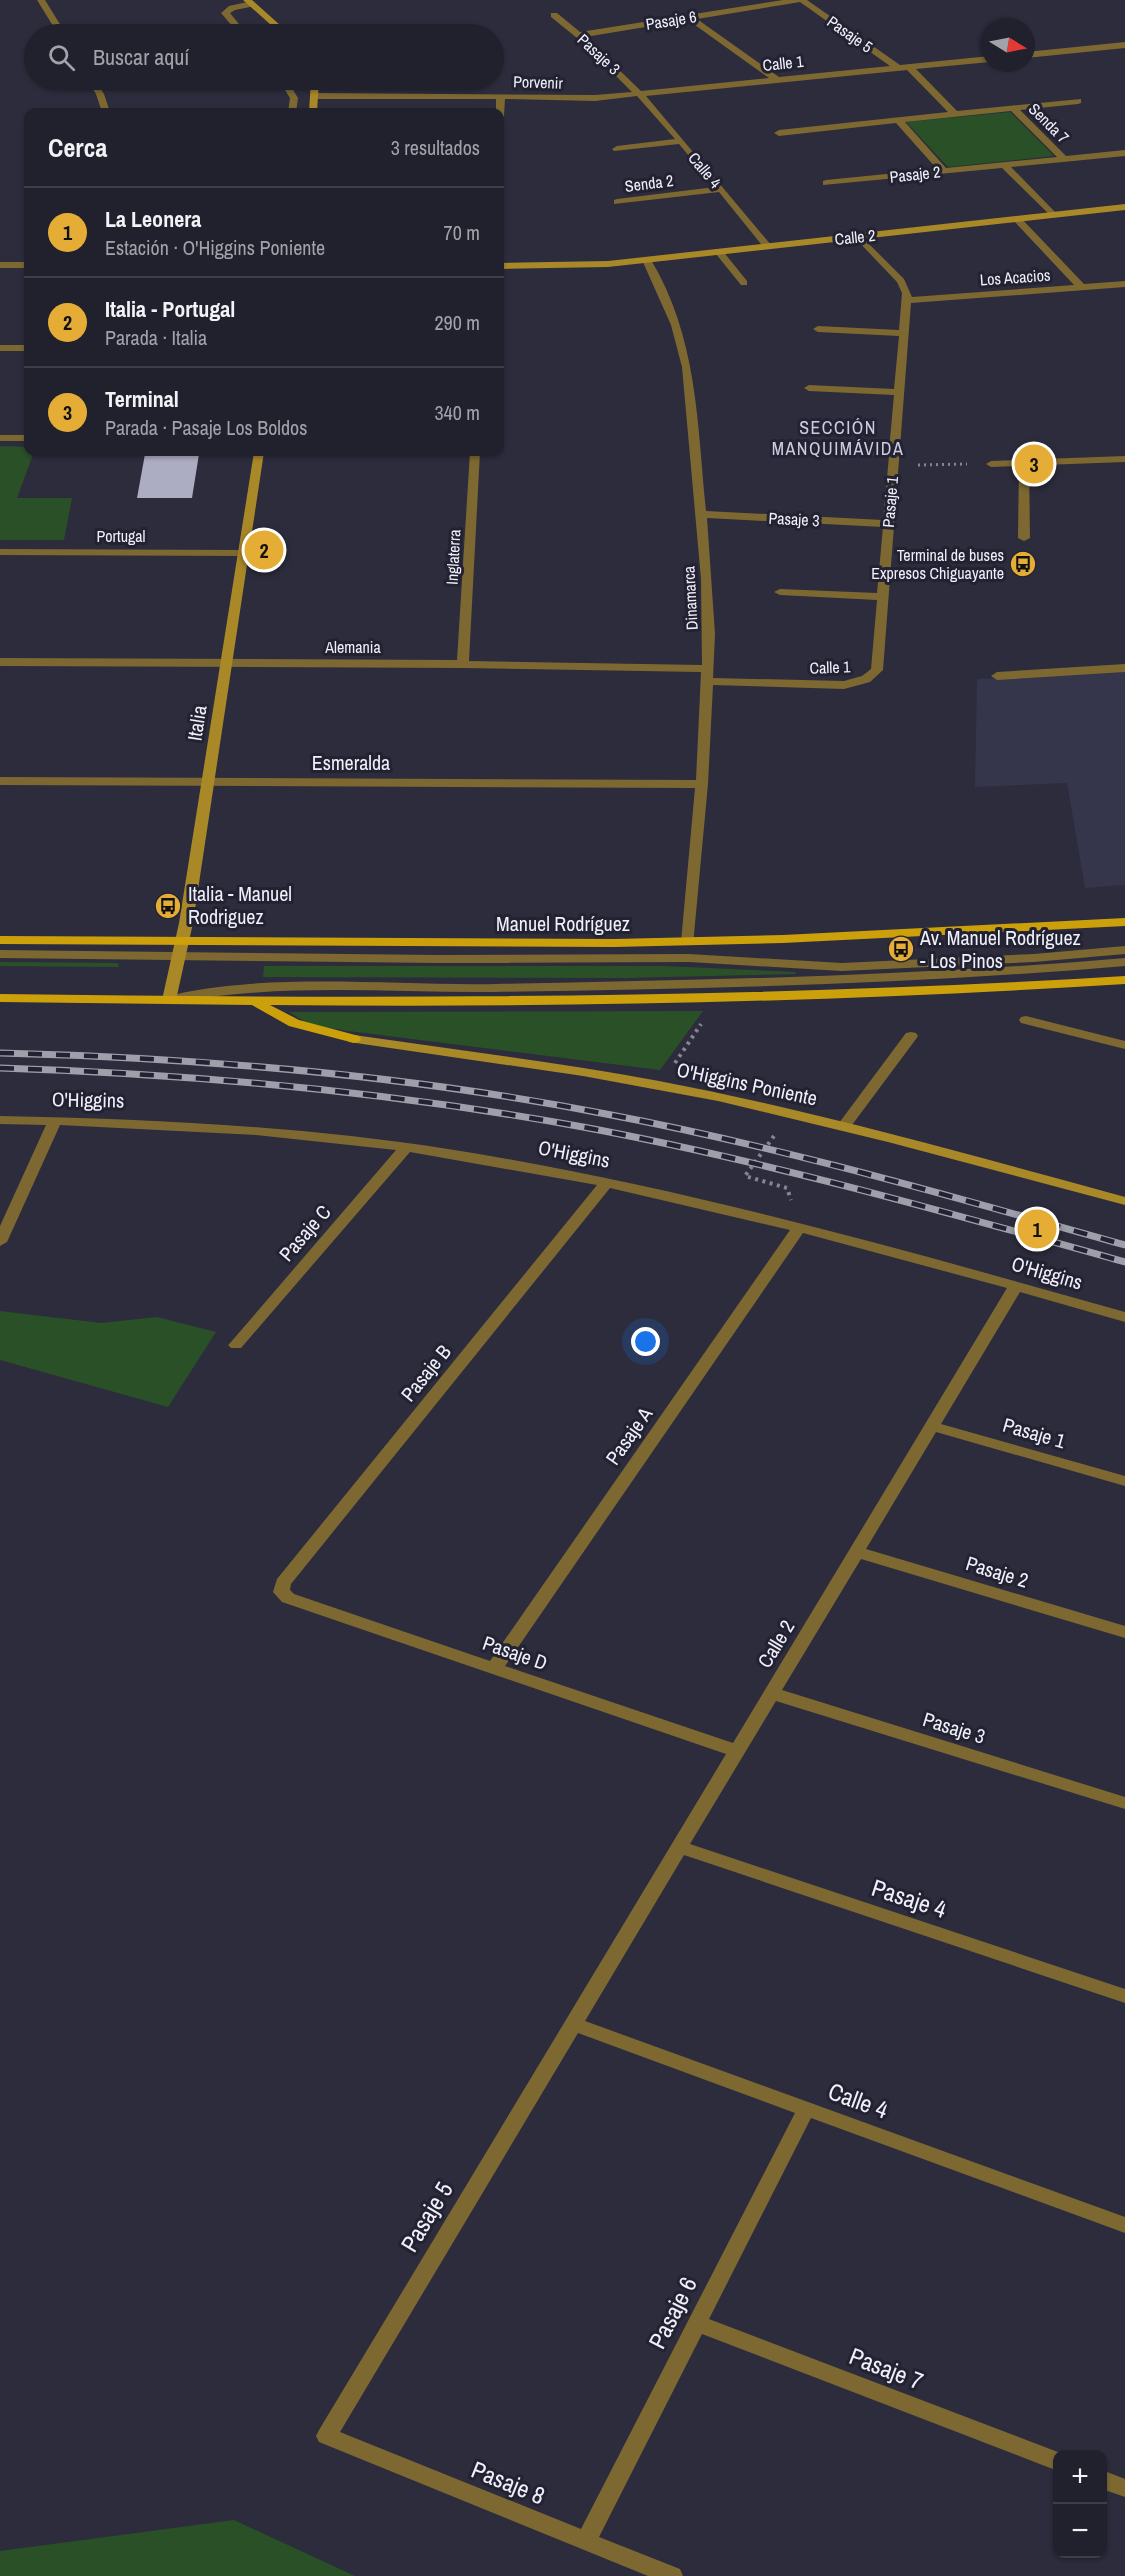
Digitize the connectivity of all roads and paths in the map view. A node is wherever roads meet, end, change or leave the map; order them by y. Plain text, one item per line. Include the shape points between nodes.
1 (41, 0) edge
2 (800, 0) edge
3 (249, 2) edge
4 (554, 15) dead end
5 (689, 17) junction
6 (56, 24) edge
7 (234, 24) edge
8 (274, 24) edge
9 (580, 35) junction
10 (1123, 47) edge
11 (1035, 54) edge
12 (981, 60) edge
13 (909, 67) junction
14 (898, 68) junction
15 (777, 80) junction
16 (97, 90) edge
17 (289, 90) edge
18 (315, 90) edge
19 (642, 94) junction
20 (315, 96) junction
21 (501, 96) junction
22 (579, 99) joint
23 (1078, 101) dead end
24 (105, 108) edge
25 (293, 108) edge
26 (314, 108) edge
27 (500, 108) edge
28 (1013, 108) junction
29 (955, 114) junction
30 (898, 120) junction
31 (779, 133) dead end
32 (681, 141) junction
33 (617, 149) dead end
34 (1125, 153) edge
35 (1064, 159) junction
36 (1004, 165) junction
37 (944, 171) junction
38 (826, 183) dead end
39 (721, 189) junction
40 (617, 202) dead end
41 (1125, 207) edge
42 (1053, 215) junction
43 (1017, 219) junction
44 (859, 237) junction
45 (768, 247) junction
46 (719, 252) junction
47 (647, 260) junction
48 (0, 265) edge
49 (24, 265) edge
50 (504, 266) edge
51 (744, 283) dead end
52 (1125, 284) edge
53 (1080, 287) junction
54 (907, 300) junction
55 (818, 329) dead end
56 (905, 333) junction
57 (0, 348) edge
58 (24, 348) edge
59 (809, 388) dead end
60 (900, 392) junction
61 (0, 438) edge
62 (24, 438) edge
63 (803, 449) dead end
64 (894, 453) junction
65 (258, 456) edge
66 (476, 456) edge
67 (1125, 459) edge
68 (1024, 463) junction
69 (991, 464) joint
70 (893, 465) junction
71 (701, 514) junction
72 (888, 524) junction
73 (1024, 538) dead end
74 (0, 552) edge
75 (243, 553) junction
76 (780, 592) dead end
77 (881, 597) junction
78 (0, 662) edge
79 (226, 663) junction
80 (463, 664) junction
81 (1125, 668) edge
82 (706, 675) junction
83 (997, 675) dead end
84 (0, 781) edge
85 (207, 782) junction
86 (702, 784) junction
87 (1125, 921) edge
88 (0, 940) edge
89 (688, 942) junction
90 (181, 949) junction
91 (1125, 950) edge
92 (0, 954) edge
93 (1125, 962) edge
94 (1125, 980) edge
95 (0, 998) edge
96 (713, 999) junction
97 (169, 1000) junction
98 (255, 1002) junction
99 (1026, 1020) dead end
100 (911, 1036) dead end
101 (354, 1039) joint
102 (1125, 1045) edge
103 (659, 1085) junction
104 (790, 1113) junction
105 (0, 1119) edge
106 (55, 1120) junction
107 (844, 1126) junction
108 (406, 1148) junction
109 (607, 1182) junction
110 (1125, 1201) edge
111 (799, 1228) junction
112 (0, 1242) edge
113 (1016, 1286) junction
114 (1125, 1317) edge
115 (236, 1345) dead end
116 (932, 1426) junction
117 (1125, 1481) edge
118 (856, 1552) junction
119 (281, 1592) joint
120 (1125, 1632) edge
121 (494, 1668) junction
122 (771, 1693) junction
123 (737, 1751) junction
124 (1125, 1803) edge
125 (679, 1847) junction
126 (1125, 1996) edge
127 (573, 2024) junction
128 (806, 2109) junction
129 (1125, 2225) edge
130 (697, 2323) junction
131 (326, 2436) joint
132 (1053, 2460) edge
133 (1107, 2481) edge
134 (1125, 2488) edge
135 (586, 2541) junction
136 (672, 2576) edge

1 - 6 street
2 - 5 street, Pasaje 6
2 - 14 street, Pasaje 5
3 - 7 street via 225,13
3 - 8 street
4 - 9 street, Pasaje 3
5 - 9 street, Pasaje 6
5 - 15 street
9 - 19 street, Pasaje 3
10 - 11 street
12 - 13 street, Calle 1
13 - 14 street, Calle 1
13 - 29 street
14 - 15 street, Calle 1
15 - 19 street, Calle 1
16 - 24 street
17 - 25 street via 294,98
18 - 20 street
19 - 22 street, Calle 1
19 - 32 street, Calle 4
20 - 21 street, Porvenir
20 - 26 street
21 - 22 street, Porvenir
21 - 27 street
23 - 28 street
28 - 29 street
28 - 35 street, Senda 7
29 - 30 street
30 - 31 street
30 - 37 street
32 - 33 street
32 - 39 street, Calle 4
34 - 35 street, Pasaje 2
35 - 36 street, Pasaje 2
36 - 37 street, Pasaje 2
36 - 42 street
37 - 38 street, Pasaje 2
39 - 40 street, Senda 2
39 - 45 street, Calle 4
41 - 42 street, Calle 2
42 - 43 street, Calle 2
43 - 44 street, Calle 2
43 - 53 street
44 - 45 street, Calle 2
44 - 54 street via 901,281
45 - 46 street, Calle 2
46 - 47 street, Calle 2
46 - 51 street
47 - 50 street, Calle 2 via 585,266
47 - 71 street, Dinamarca via 671,309 684,348
48 - 49 street
52 - 53 street, Los Acacios
53 - 54 street, Los Acacios
54 - 56 street, Pasaje 1
55 - 56 street
56 - 60 street, Pasaje 1
57 - 58 street
59 - 60 street
60 - 64 street, Pasaje 1
61 - 62 street
63 - 64 street
64 - 70 street, Pasaje 1
65 - 75 street, Italia
66 - 80 street, Inglaterra
67 - 68 street
68 - 69 street
68 - 73 street
69 - 70 path
70 - 72 street, Pasaje 1
71 - 72 street, Pasaje 3
71 - 82 street, Dinamarca via 708,608
72 - 77 street, Pasaje 1
74 - 75 street, Portugal
75 - 79 street, Italia
76 - 77 street
77 - 82 street, Calle 1 via 878,665 866,679 831,685
78 - 79 street, Alemania
79 - 80 street, Alemania
79 - 85 street, Italia
80 - 82 street, Alemania
81 - 83 street
82 - 86 street, Dinamarca
84 - 85 street, Esmeralda
85 - 86 street, Esmeralda
85 - 90 street, Italia
86 - 89 street, Dinamarca
87 - 89 main road, Manuel Rodríguez
88 - 90 main road, Manuel Rodríguez
89 - 90 main road, Manuel Rodríguez
90 - 91 street via 440,959 689,958 842,967
90 - 92 street
90 - 97 street, Italia
93 - 97 street via 799,981 558,987 262,987
94 - 96 main road
95 - 97 main road
96 - 98 main road
96 - 103 path via 698,1031
97 - 98 main road
98 - 101 main road via 294,1023
99 - 102 street
100 - 107 street
101 - 103 street, O'Higgins Poniente
103 - 104 street, O'Higgins Poniente
104 - 107 street, O'Higgins Poniente
104 - 111 path via 745,1176 787,1188
105 - 106 street, O'Higgins
106 - 108 street, O'Higgins via 219,1127
106 - 112 street
107 - 110 street, O'Higgins Poniente
108 - 109 street, O'Higgins
108 - 115 street, Pasaje C
109 - 111 street, O'Higgins
109 - 119 street, Pasaje B via 283,1583
111 - 113 street, O'Higgins
111 - 121 street, Pasaje A
113 - 114 street, O'Higgins
113 - 116 street, Calle 2
116 - 117 street, Pasaje 1
116 - 118 street, Calle 2
118 - 120 street, Pasaje 2
118 - 122 street, Calle 2
119 - 121 street, Pasaje D via 288,1598
121 - 123 street, Pasaje D
122 - 123 street, Calle 2
122 - 124 street, Pasaje 3
123 - 125 street, Calle 2
125 - 126 street, Pasaje 4
125 - 127 street, Calle 2
127 - 128 street, Calle 4
127 - 131 street, Pasaje 5
128 - 129 street, Calle 4
128 - 130 street, Pasaje 6
130 - 132 street, Pasaje 7
130 - 135 street, Pasaje 6
131 - 135 street, Pasaje 8
133 - 134 street
135 - 136 street, Pasaje 8

